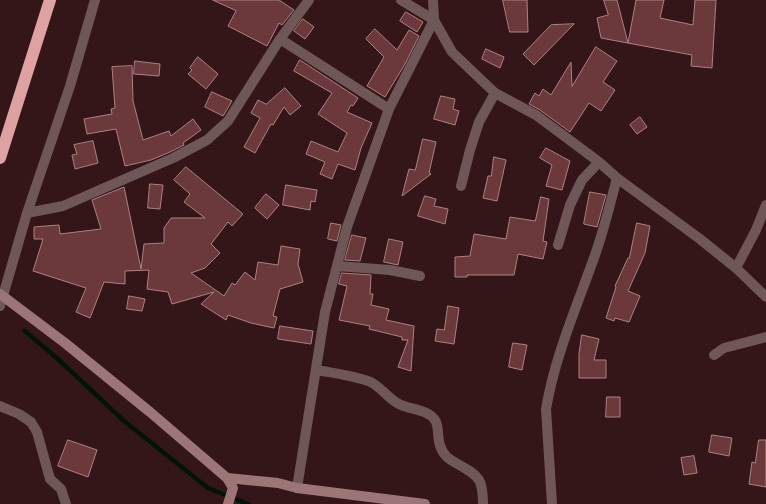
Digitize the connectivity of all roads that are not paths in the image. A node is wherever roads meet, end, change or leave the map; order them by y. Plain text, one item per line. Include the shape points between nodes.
1 (50, 0) edge
2 (95, 0) edge
3 (309, 0) edge
4 (401, 0) edge
5 (433, 0) edge
6 (434, 20) junction
7 (280, 39) junction
8 (495, 93) junction
9 (388, 109) junction
10 (0, 158) edge
11 (599, 162) junction
12 (616, 178) junction
13 (461, 186) dead end
14 (766, 205) edge
15 (27, 213) junction
16 (558, 245) dead end
17 (337, 266) junction
18 (736, 268) junction
19 (420, 276) dead end
20 (2, 295) edge
21 (766, 297) edge
22 (0, 306) edge
23 (766, 337) edge
24 (714, 355) dead end
25 (317, 370) junction
26 (0, 406) edge
27 (227, 478) junction
28 (297, 488) junction
29 (66, 504) edge
30 (228, 504) edge
31 (425, 504) edge
32 (483, 504) edge
33 (552, 504) edge

1 - 10 highway
2 - 15 street via 70,86
3 - 7 street
4 - 6 street
5 - 6 street
6 - 8 street via 452,52
6 - 9 street
7 - 9 street
7 - 15 street via 228,121 208,140 174,158 63,206
8 - 11 street via 536,115
8 - 13 street via 479,122
9 - 17 street via 347,227
11 - 12 street
11 - 16 street via 582,180 570,205
12 - 18 street
12 - 33 street via 602,235 564,336 548,396 546,409
14 - 18 street
15 - 20 street
17 - 19 street via 390,270
17 - 25 street via 325,312
18 - 21 street
20 - 22 street
20 - 27 main road via 65,343
23 - 24 street via 724,348
25 - 28 street
25 - 32 street via 368,381 400,405 429,414 436,422 438,439 448,458 479,480
26 - 29 street via 31,422 37,432 50,479 61,489
27 - 28 main road
27 - 30 main road via 233,488
28 - 31 main road

